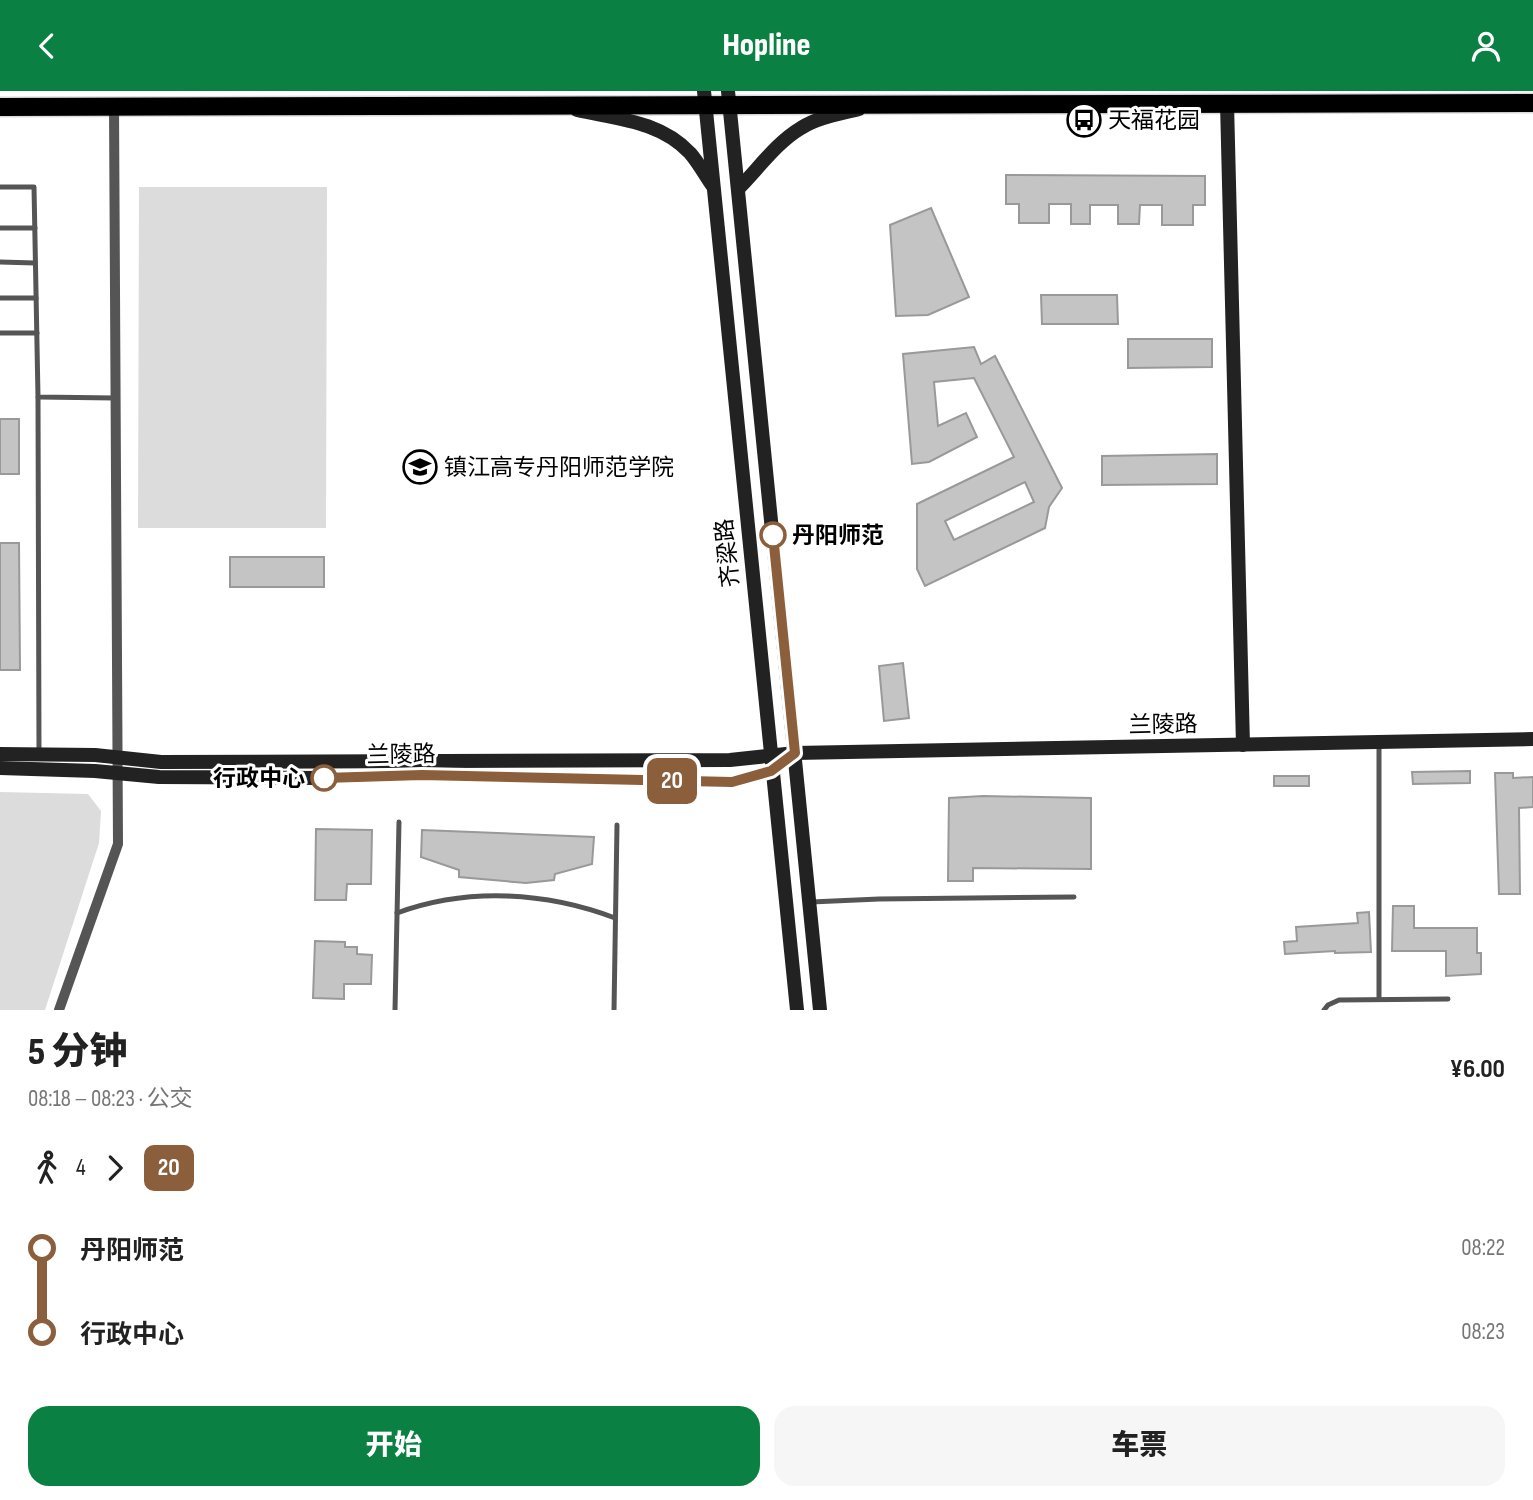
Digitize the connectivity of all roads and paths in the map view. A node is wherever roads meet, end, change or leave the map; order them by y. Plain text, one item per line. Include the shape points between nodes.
1 (729, 97) edge
2 (705, 98) edge
3 (885, 103) junction
4 (1227, 103) junction
5 (1533, 103) edge
6 (114, 106) junction
7 (555, 106) junction
8 (0, 107) edge
9 (0, 187) edge
10 (713, 188) junction
11 (738, 189) junction
12 (0, 228) edge
13 (35, 228) junction
14 (0, 262) edge
15 (35, 263) junction
16 (0, 297) edge
17 (36, 298) junction
18 (0, 333) edge
19 (37, 333) junction
20 (38, 397) junction
21 (115, 398) junction
22 (1533, 739) edge
23 (1380, 743) junction
24 (1243, 745) junction
25 (795, 753) junction
26 (0, 754) edge
27 (39, 754) junction
28 (771, 755) junction
29 (117, 757) junction
30 (0, 768) edge
31 (771, 771) junction
32 (117, 773) junction
33 (400, 822) dead end
34 (617, 825) dead end
35 (1074, 897) dead end
36 (809, 902) junction
37 (397, 912) junction
38 (615, 918) junction
39 (1379, 999) junction
40 (1448, 999) dead end
41 (59, 1010) edge
42 (395, 1010) edge
43 (614, 1010) edge
44 (797, 1010) edge
45 (820, 1010) edge
46 (1324, 1010) edge

1 - 2 main road
1 - 3 main road
1 - 11 street, 齐梁路
2 - 7 main road
2 - 10 street, 齐梁路
3 - 4 main road
3 - 11 street via 803,127 776,147
4 - 5 main road
4 - 24 street
6 - 7 main road
6 - 8 main road
6 - 21 street
7 - 10 street via 645,123 690,153
9 - 13 lane via 34,187
10 - 28 street, 齐梁路
11 - 25 street, 齐梁路
12 - 13 lane
13 - 15 lane
14 - 15 lane
15 - 17 lane
16 - 17 lane
17 - 19 lane
18 - 19 lane
19 - 20 lane
20 - 21 lane
20 - 27 lane
21 - 29 street
22 - 23 street, 兰陵路
23 - 24 street, 兰陵路
23 - 39 lane
24 - 25 street, 兰陵路
25 - 28 street, 兰陵路
25 - 31 street, 兰陵路
25 - 36 street, 齐梁路
26 - 27 street, 兰陵路
27 - 29 street, 兰陵路
28 - 29 street, 兰陵路 via 730,760 316,763 161,762
28 - 31 street, 齐梁路
29 - 32 street
30 - 32 street, 兰陵路
31 - 32 street, 兰陵路 via 732,782
31 - 44 street, 齐梁路
32 - 41 street via 118,844
33 - 37 lane
34 - 38 lane
35 - 36 lane
36 - 45 street, 齐梁路
37 - 38 lane via 453,898 526,897 555,899
37 - 42 lane
38 - 43 lane
39 - 40 lane
39 - 46 lane via 1339,1000

